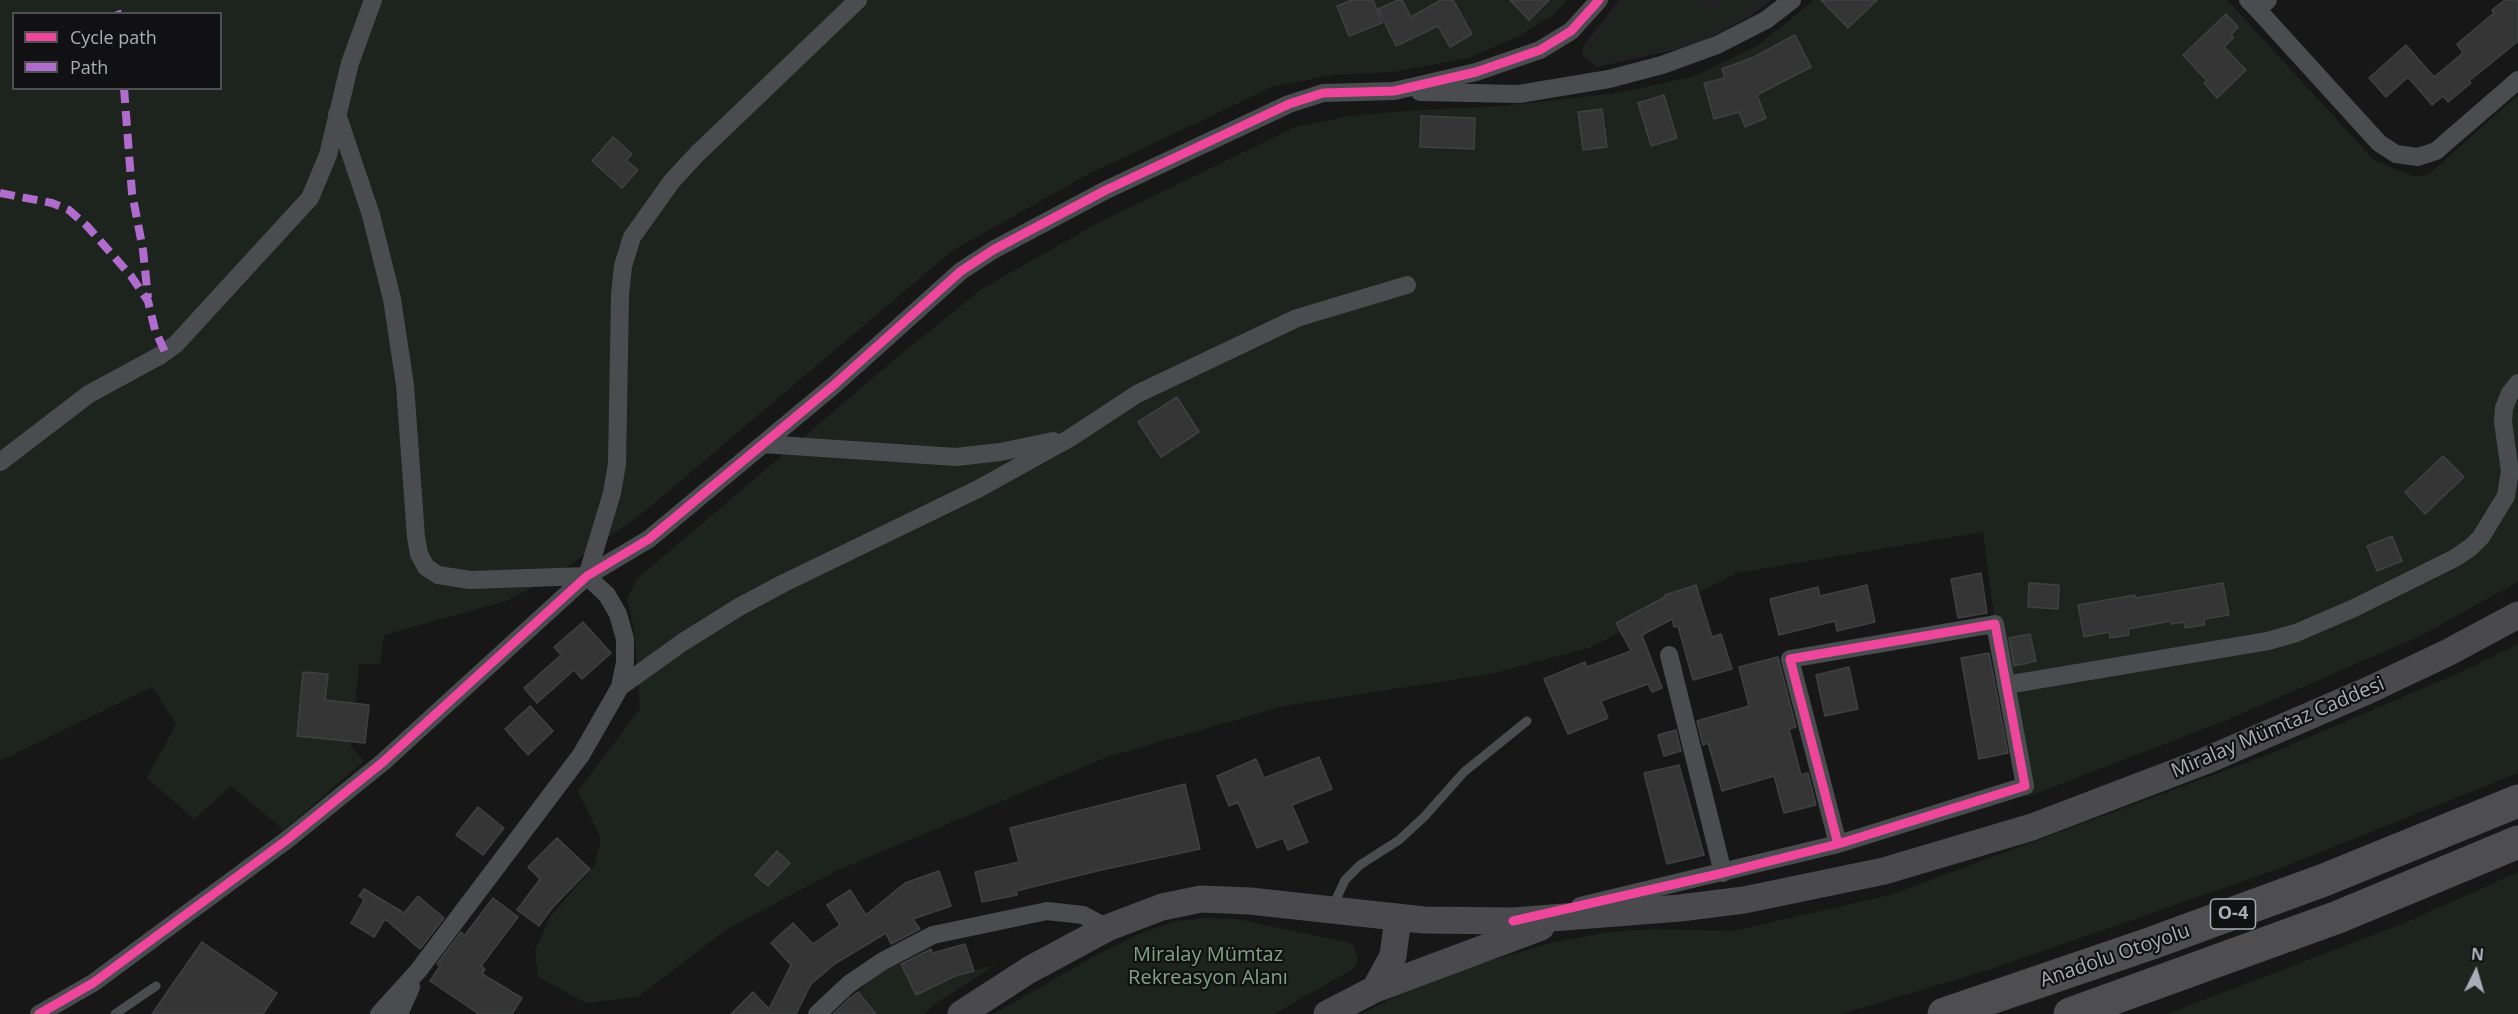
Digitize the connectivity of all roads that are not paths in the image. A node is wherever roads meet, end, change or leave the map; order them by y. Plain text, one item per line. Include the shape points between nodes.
1 (373, 0) edge
2 (858, 0) edge
3 (1599, 0) edge
4 (1792, 0) edge
5 (2258, 3) edge
6 (2518, 80) edge
7 (1394, 92) junction
8 (337, 114) junction
9 (1407, 285) dead end
10 (2518, 383) edge
11 (1070, 438) junction
12 (763, 444) junction
13 (0, 462) edge
14 (587, 576) junction
15 (2518, 615) edge
16 (1669, 655) dead end
17 (2006, 685) junction
18 (620, 687) junction
19 (1527, 721) dead end
20 (2518, 801) edge
21 (2518, 842) edge
22 (1838, 844) junction
23 (1723, 873) junction
24 (1331, 911) junction
25 (1398, 918) junction
26 (1565, 918) junction
27 (1513, 921) junction
28 (1107, 928) junction
29 (418, 971) junction
30 (156, 986) dead end
31 (1375, 989) junction
32 (64, 1008) edge
33 (39, 1014) edge
34 (114, 1014) edge
35 (379, 1014) edge
36 (399, 1014) edge
37 (817, 1014) edge
38 (961, 1014) edge
39 (1327, 1014) edge
40 (1944, 1014) edge
41 (2070, 1014) edge

1 - 8 street
2 - 14 street via 697,154 672,181 632,237 620,295 617,464
3 - 7 street via 1571,31 1540,50 1476,72
4 - 7 street via 1766,20 1717,45 1609,79 1519,93
5 - 6 street via 2379,143 2396,154 2418,157 2436,151
7 - 12 street via 1323,93 1289,104 1023,232 962,271
8 - 13 street via 328,155 310,198 196,324 161,355 89,394
8 - 14 street via 371,215 392,299 405,384 416,537 426,567 438,575 470,580
9 - 11 street via 1297,318 1137,394
10 - 17 street via 2504,408 2510,471 2506,496 2481,537 2455,558 2352,609 2268,641
11 - 12 street via 956,457
11 - 18 street via 978,489 739,607
12 - 14 street via 649,539
14 - 18 street via 607,595 618,614 625,639
14 - 32 street via 383,762
15 - 26 main road, Miralay Mümtaz Caddesi via 2449,652 2289,726 2032,827 1922,861 1812,887 1680,908
16 - 23 street
17 - 22 street via 2025,786
17 - 22 street via 1995,624 1790,659
18 - 29 street via 581,755
19 - 24 lane via 1464,772 1399,840 1345,879
20 - 40 highway, Anadolu Otoyolu / O-4 via 2314,884
21 - 41 highway, Anadolu Otoyolu / O-4 via 2338,917
22 - 23 street
23 - 27 street
24 - 25 main road
24 - 28 main road via 1201,899 1144,913
25 - 27 main road
25 - 31 main road via 1393,956
26 - 27 main road
26 - 31 main road
28 - 37 street via 1083,915 1047,911 933,935 849,984
28 - 38 main road via 1029,970
29 - 35 street
29 - 36 street
30 - 34 lane
31 - 39 main road
32 - 33 street

